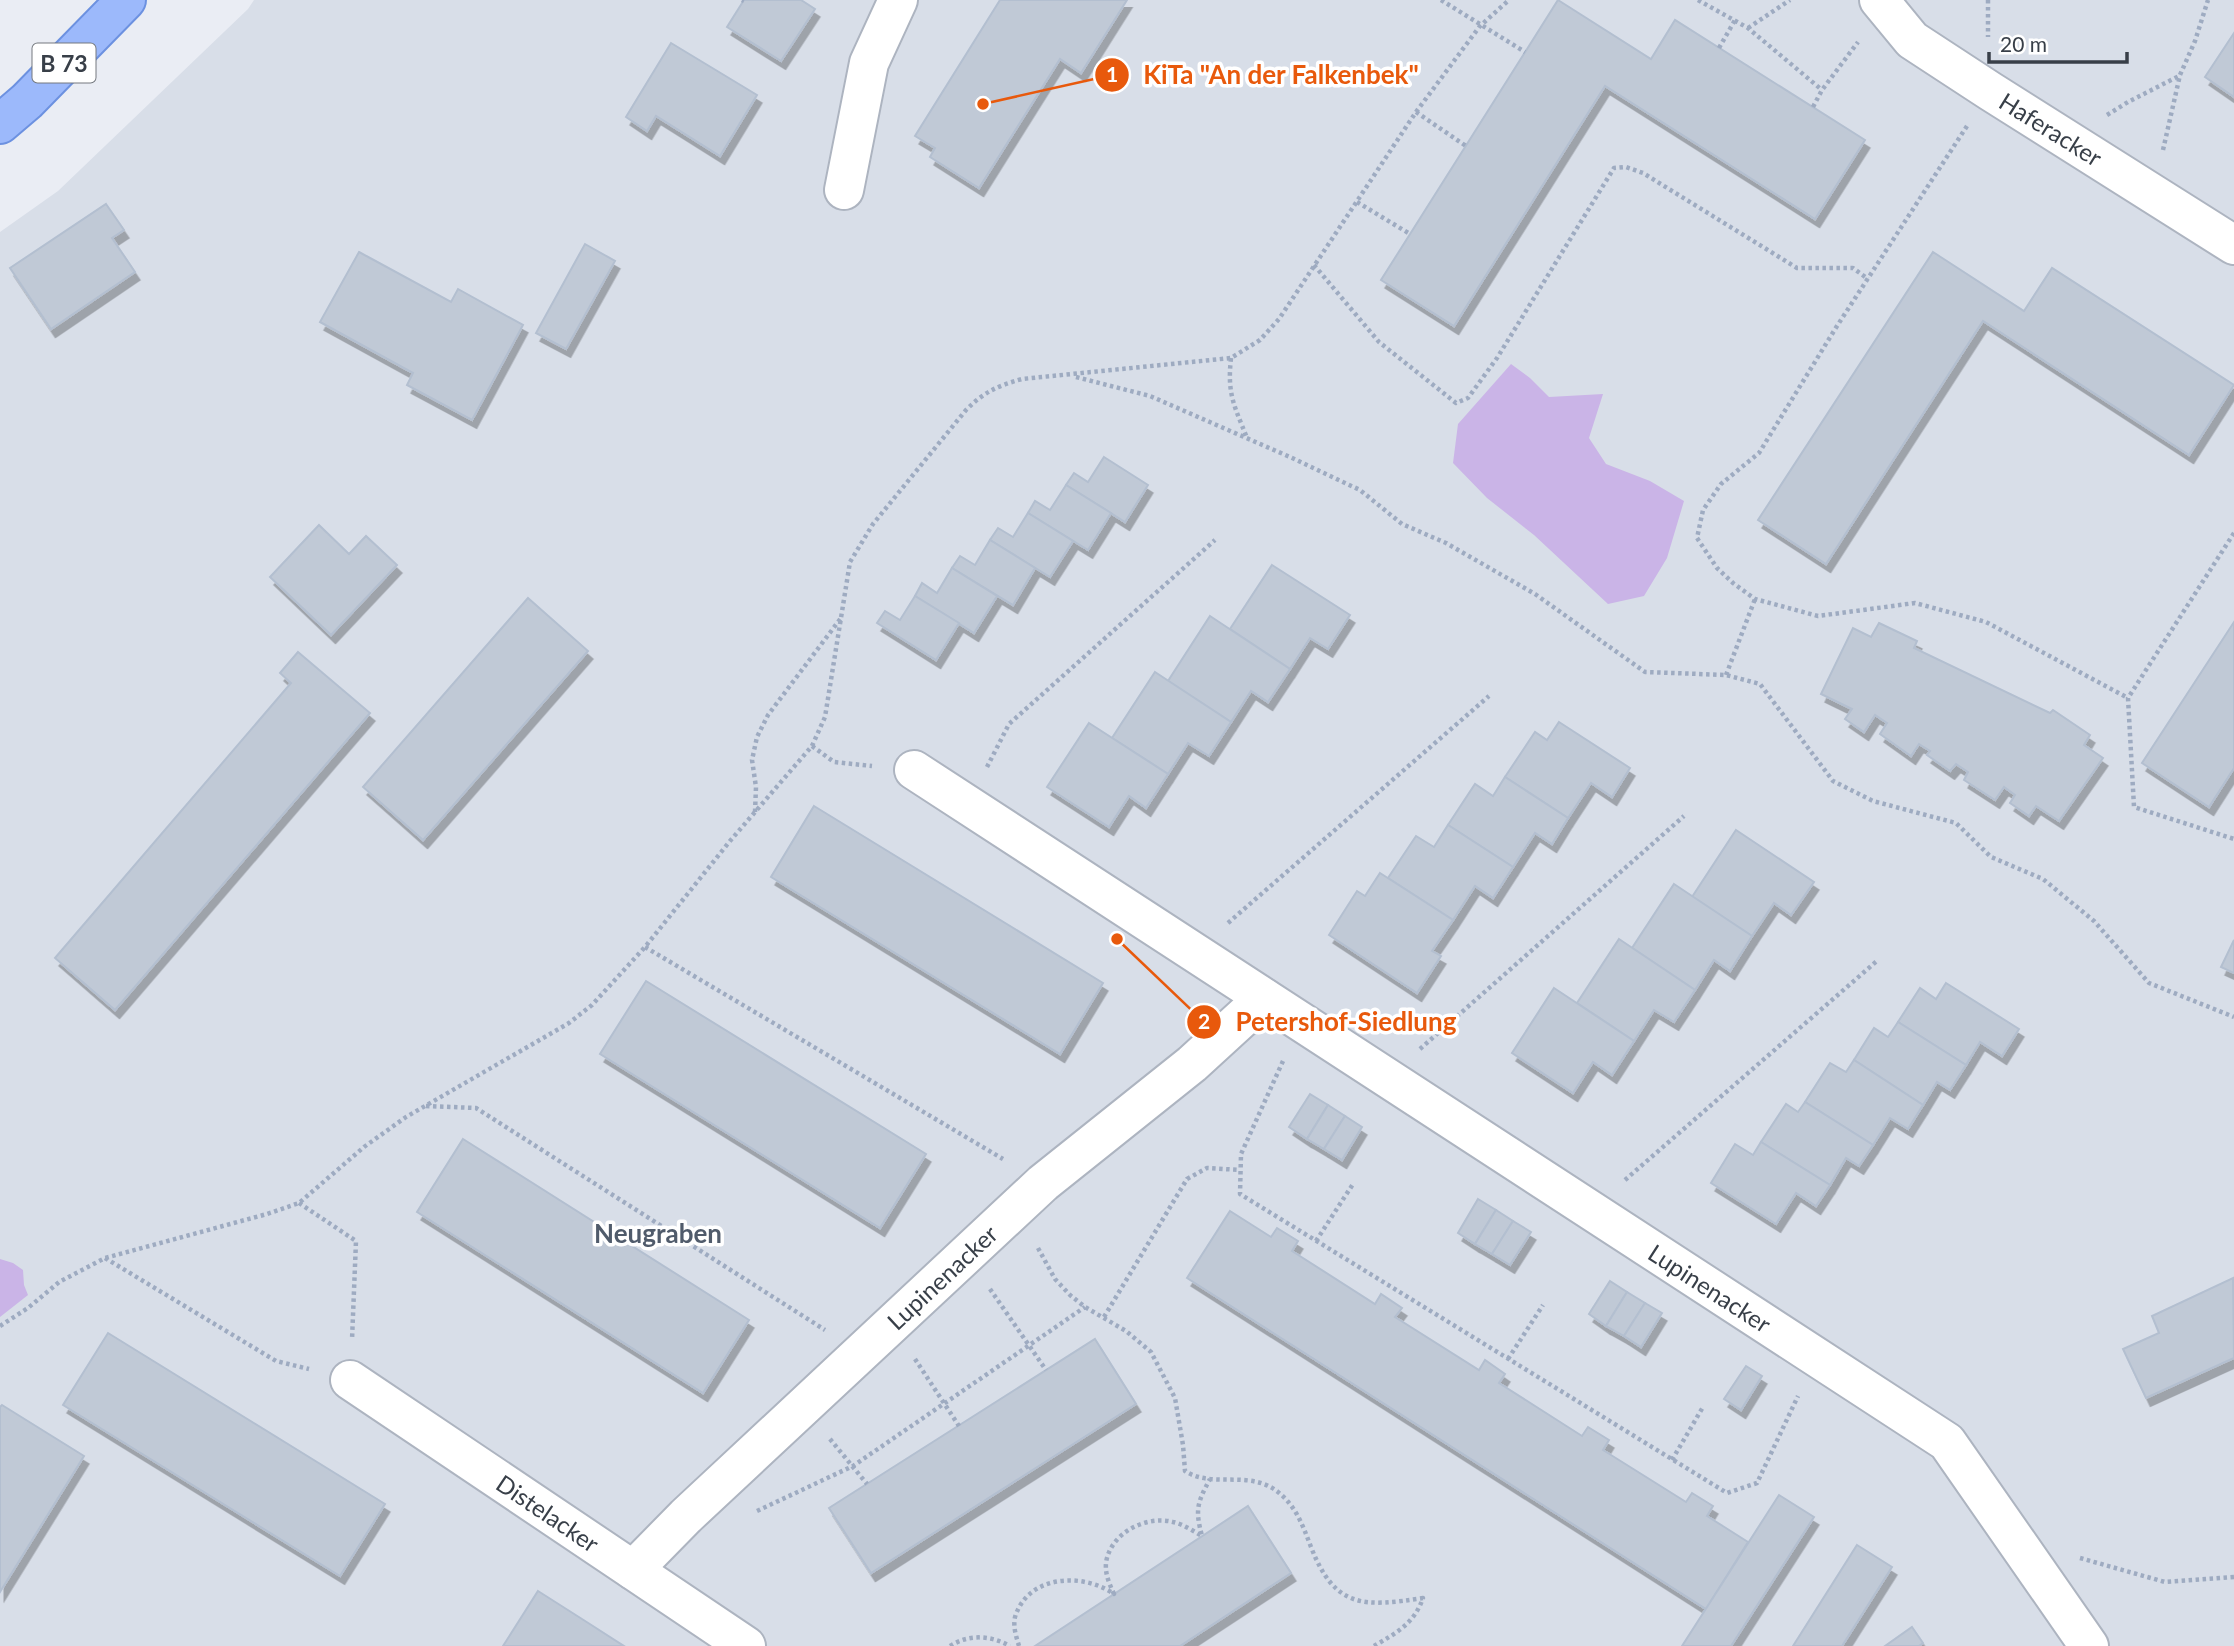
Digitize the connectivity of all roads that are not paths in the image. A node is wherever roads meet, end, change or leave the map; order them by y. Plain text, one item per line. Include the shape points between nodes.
1 (126, 0) edge
2 (898, 0) edge
3 (1885, 7) edge
4 (0, 124) edge
5 (844, 190) dead end
6 (2234, 245) edge
7 (914, 770) road end
8 (1264, 998) junction
9 (350, 1380) road end
10 (633, 1570) junction
11 (746, 1646) edge
12 (2089, 1646) edge

1 - 4 main road, B 73
2 - 5 street via 869,63
3 - 6 street, Haferacker via 1912,40
7 - 8 street, Lupinenacker
8 - 10 street, Lupinenacker via 1192,1064 1032,1193
8 - 12 street, Lupinenacker via 1947,1442
9 - 10 street, Distelacker
10 - 11 street, Distelacker

